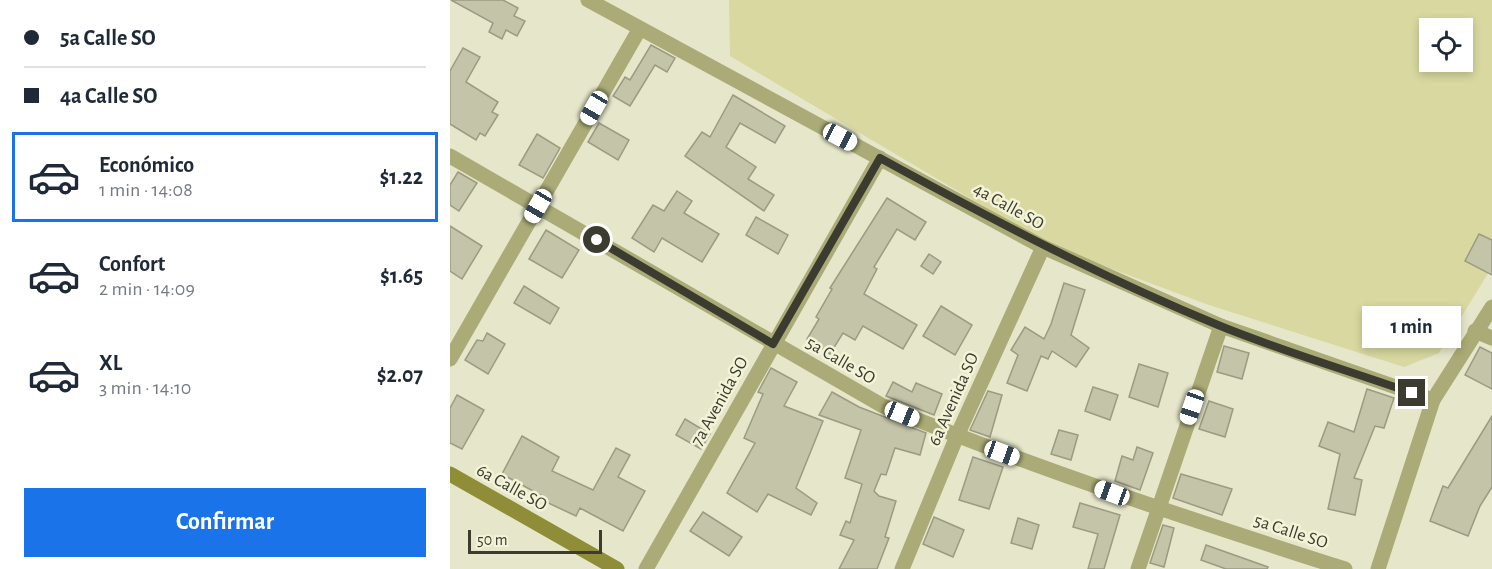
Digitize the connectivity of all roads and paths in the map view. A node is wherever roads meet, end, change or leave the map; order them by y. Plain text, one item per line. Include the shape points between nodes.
1 (588, 0) edge
2 (639, 30) junction
3 (450, 156) edge
4 (880, 158) junction
5 (538, 206) junction
6 (1043, 247) junction
7 (1492, 307) edge
8 (1221, 326) junction
9 (1475, 332) junction
10 (1492, 338) edge
11 (773, 344) junction
12 (450, 359) edge
13 (1433, 400) junction
14 (957, 436) junction
15 (450, 474) edge
16 (1157, 509) junction
17 (617, 569) edge
18 (646, 569) edge
19 (902, 569) edge
20 (1138, 569) edge
21 (1345, 569) edge
22 (1378, 569) edge

1 - 2 street, 4a Calle SO
2 - 4 street, 4a Calle SO
2 - 5 street
3 - 5 street, 5a Calle SO
4 - 6 street, 4a Calle SO
4 - 11 street, 7a Avenida SO
5 - 11 street, 5a Calle SO
5 - 12 street
6 - 8 street, 4a Calle SO
6 - 14 street, 6a Avenida SO
7 - 9 street
8 - 13 street, 4a Calle SO
8 - 16 street
9 - 10 street
9 - 13 street
11 - 14 street, 5a Calle SO via 883,406
11 - 18 street, 7a Avenida SO
13 - 22 street
14 - 16 street, 5a Calle SO
14 - 19 street, 6a Avenida SO
15 - 17 street, 6a Calle SO
16 - 20 street
16 - 21 street, 5a Calle SO

